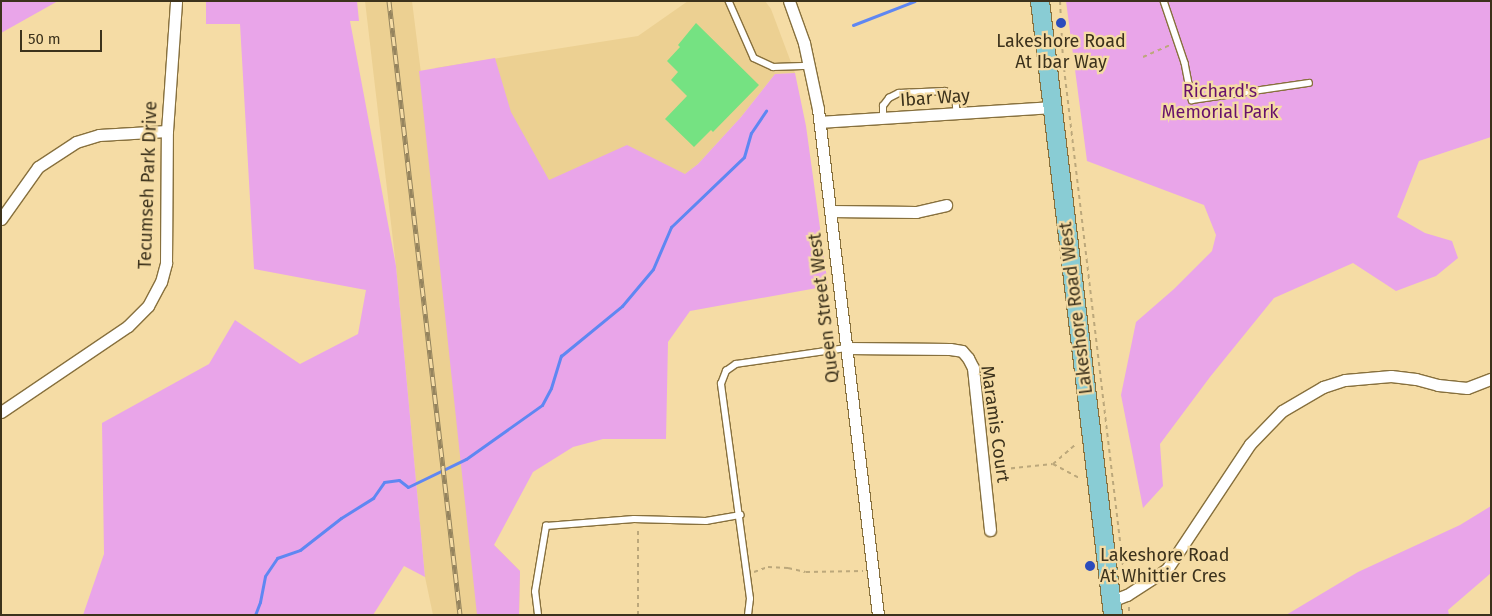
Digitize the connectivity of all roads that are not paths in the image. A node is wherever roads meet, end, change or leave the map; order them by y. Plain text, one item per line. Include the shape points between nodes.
1 (176, 1) edge
2 (729, 1) edge
3 (789, 1) edge
4 (1040, 1) edge
5 (1164, 1) edge
6 (810, 66) junction
7 (1309, 82) dead end
8 (1052, 107) junction
9 (957, 114) junction
10 (883, 118) junction
11 (820, 122) junction
12 (168, 131) junction
13 (946, 205) dead end
14 (830, 211) junction
15 (1, 219) edge
16 (847, 348) junction
17 (1491, 379) edge
18 (1, 412) edge
19 (740, 515) junction
20 (990, 530) dead end
21 (1112, 608) edge
22 (538, 615) edge
23 (748, 615) edge
24 (878, 615) edge

1 - 12 street, Tecumseh Park Drive
2 - 6 lane via 754,58 773,67
3 - 6 street, Queen Street West
4 - 8 main road, Lakeshore Road West
5 - 7 lane via 1185,63 1192,100
6 - 11 street, Queen Street West
8 - 9 street, Ibar Way
8 - 21 main road, Lakeshore Road West
9 - 10 street, Ibar Way
9 - 10 lane via 956,101 945,91 899,93 882,106
10 - 11 street, Ibar Way
11 - 14 street, Queen Street West
12 - 15 street via 100,135 76,142 38,167
12 - 18 street, Tecumseh Park Drive via 166,263 161,282 148,306 128,326
13 - 14 street via 916,212
14 - 16 street, Queen Street West
16 - 19 lane via 736,364 726,370 721,384
16 - 20 street, Maramis Court via 962,351 973,368
16 - 24 street, Queen Street West
17 - 21 street via 1467,388 1438,386 1391,376 1345,380 1323,386 1282,411 1250,444 1167,569
19 - 22 lane via 706,520 638,519 546,526 534,592
19 - 23 lane via 750,599

